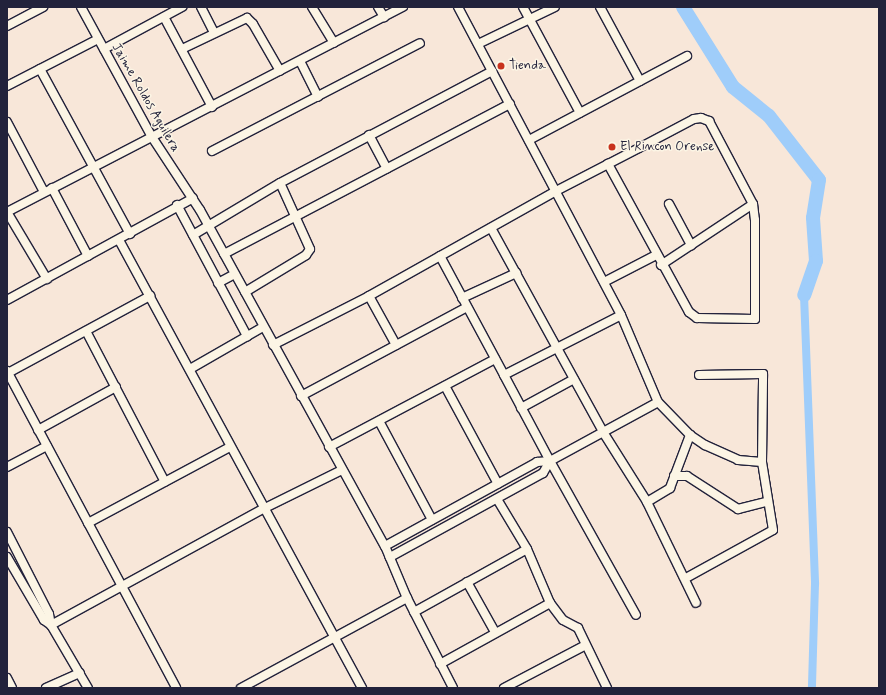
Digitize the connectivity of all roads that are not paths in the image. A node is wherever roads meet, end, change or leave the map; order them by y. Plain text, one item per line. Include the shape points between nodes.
1 (43, 7) edge
2 (81, 7) edge
3 (182, 7) edge
4 (201, 7) edge
5 (312, 7) edge
6 (378, 7) edge
7 (403, 7) edge
8 (458, 7) edge
9 (523, 7) edge
10 (555, 7) edge
11 (600, 7) edge
12 (164, 17) junction
13 (384, 17) junction
14 (530, 19) junction
15 (8, 22) edge
16 (214, 33) junction
17 (98, 39) junction
18 (334, 43) junction
19 (420, 44) dead end
20 (478, 44) junction
21 (104, 49) junction
22 (182, 49) junction
23 (687, 56) dead end
24 (300, 61) junction
25 (40, 69) junction
26 (280, 71) junction
27 (492, 71) junction
28 (640, 81) junction
29 (7, 86) edge
30 (318, 97) junction
31 (510, 104) junction
32 (212, 107) junction
33 (580, 113) junction
34 (7, 122) edge
35 (369, 136) junction
36 (152, 137) junction
37 (529, 140) junction
38 (212, 151) dead end
39 (608, 164) junction
40 (94, 167) junction
41 (387, 169) junction
42 (280, 183) junction
43 (52, 188) junction
44 (556, 191) junction
45 (44, 192) junction
46 (193, 198) junction
47 (669, 204) dead end
48 (752, 204) junction
49 (178, 205) junction
50 (7, 212) edge
51 (297, 218) junction
52 (209, 227) junction
53 (491, 228) junction
54 (130, 234) junction
55 (193, 235) junction
56 (120, 240) junction
57 (691, 245) junction
58 (224, 254) junction
59 (656, 255) junction
60 (88, 256) junction
61 (440, 256) junction
62 (661, 265) junction
63 (516, 273) junction
64 (235, 274) junction
65 (47, 278) junction
66 (604, 282) junction
67 (218, 283) junction
68 (245, 292) junction
69 (150, 296) junction
70 (369, 296) junction
71 (462, 298) junction
72 (7, 300) edge
73 (467, 307) junction
74 (621, 315) junction
75 (263, 327) junction
76 (86, 331) junction
77 (247, 336) junction
78 (273, 345) junction
79 (396, 345) junction
80 (557, 348) junction
81 (495, 359) junction
82 (190, 369) junction
83 (7, 372) edge
84 (504, 375) junction
85 (699, 375) dead end
86 (574, 380) junction
87 (445, 386) junction
88 (116, 387) junction
89 (301, 396) junction
90 (658, 402) junction
91 (521, 408) junction
92 (379, 421) junction
93 (38, 430) junction
94 (603, 432) junction
95 (690, 435) junction
96 (47, 446) junction
97 (230, 447) junction
98 (329, 447) junction
99 (550, 461) junction
100 (762, 462) junction
101 (7, 467) edge
102 (342, 470) junction
103 (674, 476) junction
104 (165, 482) junction
105 (498, 484) junction
106 (497, 499) junction
107 (647, 502) junction
108 (767, 502) junction
109 (265, 508) junction
110 (432, 520) junction
111 (88, 523) junction
112 (7, 532) edge
113 (385, 546) junction
114 (527, 549) junction
115 (7, 557) edge
116 (390, 557) junction
117 (9, 566) edge
118 (686, 578) junction
119 (468, 582) junction
120 (122, 587) junction
121 (407, 598) junction
122 (696, 602) dead end
123 (550, 603) junction
124 (414, 612) junction
125 (636, 615) dead end
126 (51, 625) junction
127 (495, 632) junction
128 (334, 638) junction
129 (584, 646) junction
130 (440, 664) junction
131 (80, 673) junction
132 (7, 678) edge
133 (12, 688) edge
134 (46, 688) edge
135 (88, 688) edge
136 (176, 688) edge
137 (241, 688) edge
138 (362, 688) edge
139 (453, 688) edge
140 (504, 688) edge
141 (607, 688) edge

1 - 15 street
2 - 17 street, Jaime Roldos Aguilera
3 - 12 street
4 - 16 street
5 - 18 street
6 - 13 street
7 - 13 street
8 - 20 street
9 - 14 street
10 - 14 street
11 - 28 street
12 - 21 street
12 - 22 street
13 - 18 street
14 - 20 street
14 - 33 street
16 - 22 street
16 - 26 street via 249,19
17 - 21 street, Jaime Roldos Aguilera
17 - 25 street
18 - 24 street
19 - 30 street
20 - 27 street
21 - 36 street, Jaime Roldos Aguilera
22 - 32 street
23 - 28 street
24 - 26 street
24 - 30 street
25 - 29 street
25 - 40 street
26 - 32 street
27 - 31 street
27 - 35 street
28 - 33 street
30 - 38 street
31 - 37 street
31 - 41 street
32 - 36 street
33 - 37 street
34 - 45 street
35 - 41 street
35 - 42 street
36 - 40 street
36 - 46 street, Jaime Roldos Aguilera
37 - 44 street
39 - 44 street
39 - 48 street via 701,118 709,121
39 - 59 street
40 - 43 street
40 - 54 street
41 - 51 street
42 - 51 street
42 - 52 street
43 - 45 street
43 - 60 street
44 - 53 street
44 - 66 street
45 - 50 street
46 - 49 street
46 - 52 street, Jaime Roldos Aguilera
47 - 57 street
48 - 57 street
48 - 62 street via 755,220 755,319 697,318 684,307
49 - 54 street
49 - 55 street
50 - 65 street
51 - 58 street
51 - 68 street via 310,247 309,252
52 - 55 street
52 - 58 street, Jaime Roldos Aguilera
53 - 61 street
53 - 63 street
54 - 56 street
55 - 67 street
56 - 60 street
56 - 69 street
57 - 62 street
58 - 64 street, Jaime Roldos Aguilera
59 - 62 street
59 - 66 street
60 - 65 street
61 - 70 street
61 - 71 street
63 - 71 street
63 - 80 street
64 - 67 street
64 - 68 street, Jaime Roldos Aguilera
65 - 72 street
66 - 74 street
67 - 77 street
68 - 75 street, Jaime Roldos Aguilera
69 - 76 street
69 - 82 street
70 - 78 street
70 - 79 street
71 - 73 street
73 - 79 street
73 - 81 street
74 - 80 street
74 - 90 street
75 - 77 street
75 - 78 street, Jaime Roldos Aguilera
76 - 83 street
76 - 88 street
77 - 82 street
78 - 89 street, Jaime Roldos Aguilera
79 - 89 street
80 - 84 street
80 - 86 street
81 - 84 street
81 - 87 street
82 - 97 street
83 - 93 street
84 - 91 street
85 - 100 street via 763,374
86 - 91 street
86 - 94 street
87 - 92 street
87 - 105 street
88 - 93 street
88 - 104 street
89 - 98 street, Jaime Roldos Aguilera
90 - 94 street
90 - 95 street
91 - 99 street
92 - 98 street
92 - 110 street
93 - 96 street
94 - 99 street
94 - 107 street
95 - 100 street via 738,460
95 - 103 street
96 - 101 street
96 - 111 street
97 - 104 street
97 - 109 street
98 - 102 street, Jaime Roldos Aguilera
99 - 105 street via 537,462
99 - 106 street via 543,473
99 - 125 street
100 - 108 street
102 - 109 street
102 - 113 street, Jaime Roldos Aguilera
103 - 107 street via 670,488
103 - 108 street via 687,476 738,509
104 - 111 street
105 - 110 street
106 - 114 street
106 - 116 street
107 - 118 street
108 - 118 street via 772,533
109 - 120 street
109 - 128 street
110 - 113 street
111 - 120 street
112 - 126 street via 49,614
113 - 116 street, Jaime Roldos Aguilera
114 - 119 street
114 - 123 street
115 - 117 street
116 - 121 street, Jaime Roldos Aguilera
117 - 126 street via 44,620
118 - 122 street
119 - 124 street
119 - 127 street
120 - 126 street
120 - 136 street
121 - 124 street, Jaime Roldos Aguilera
121 - 128 street
123 - 127 street
123 - 129 street via 563,620 578,628
124 - 130 street, Jaime Roldos Aguilera
126 - 131 street
127 - 130 street
128 - 137 street
128 - 138 street
129 - 140 street
129 - 141 street
130 - 139 street, Jaime Roldos Aguilera
131 - 134 street
131 - 135 street
132 - 133 street

